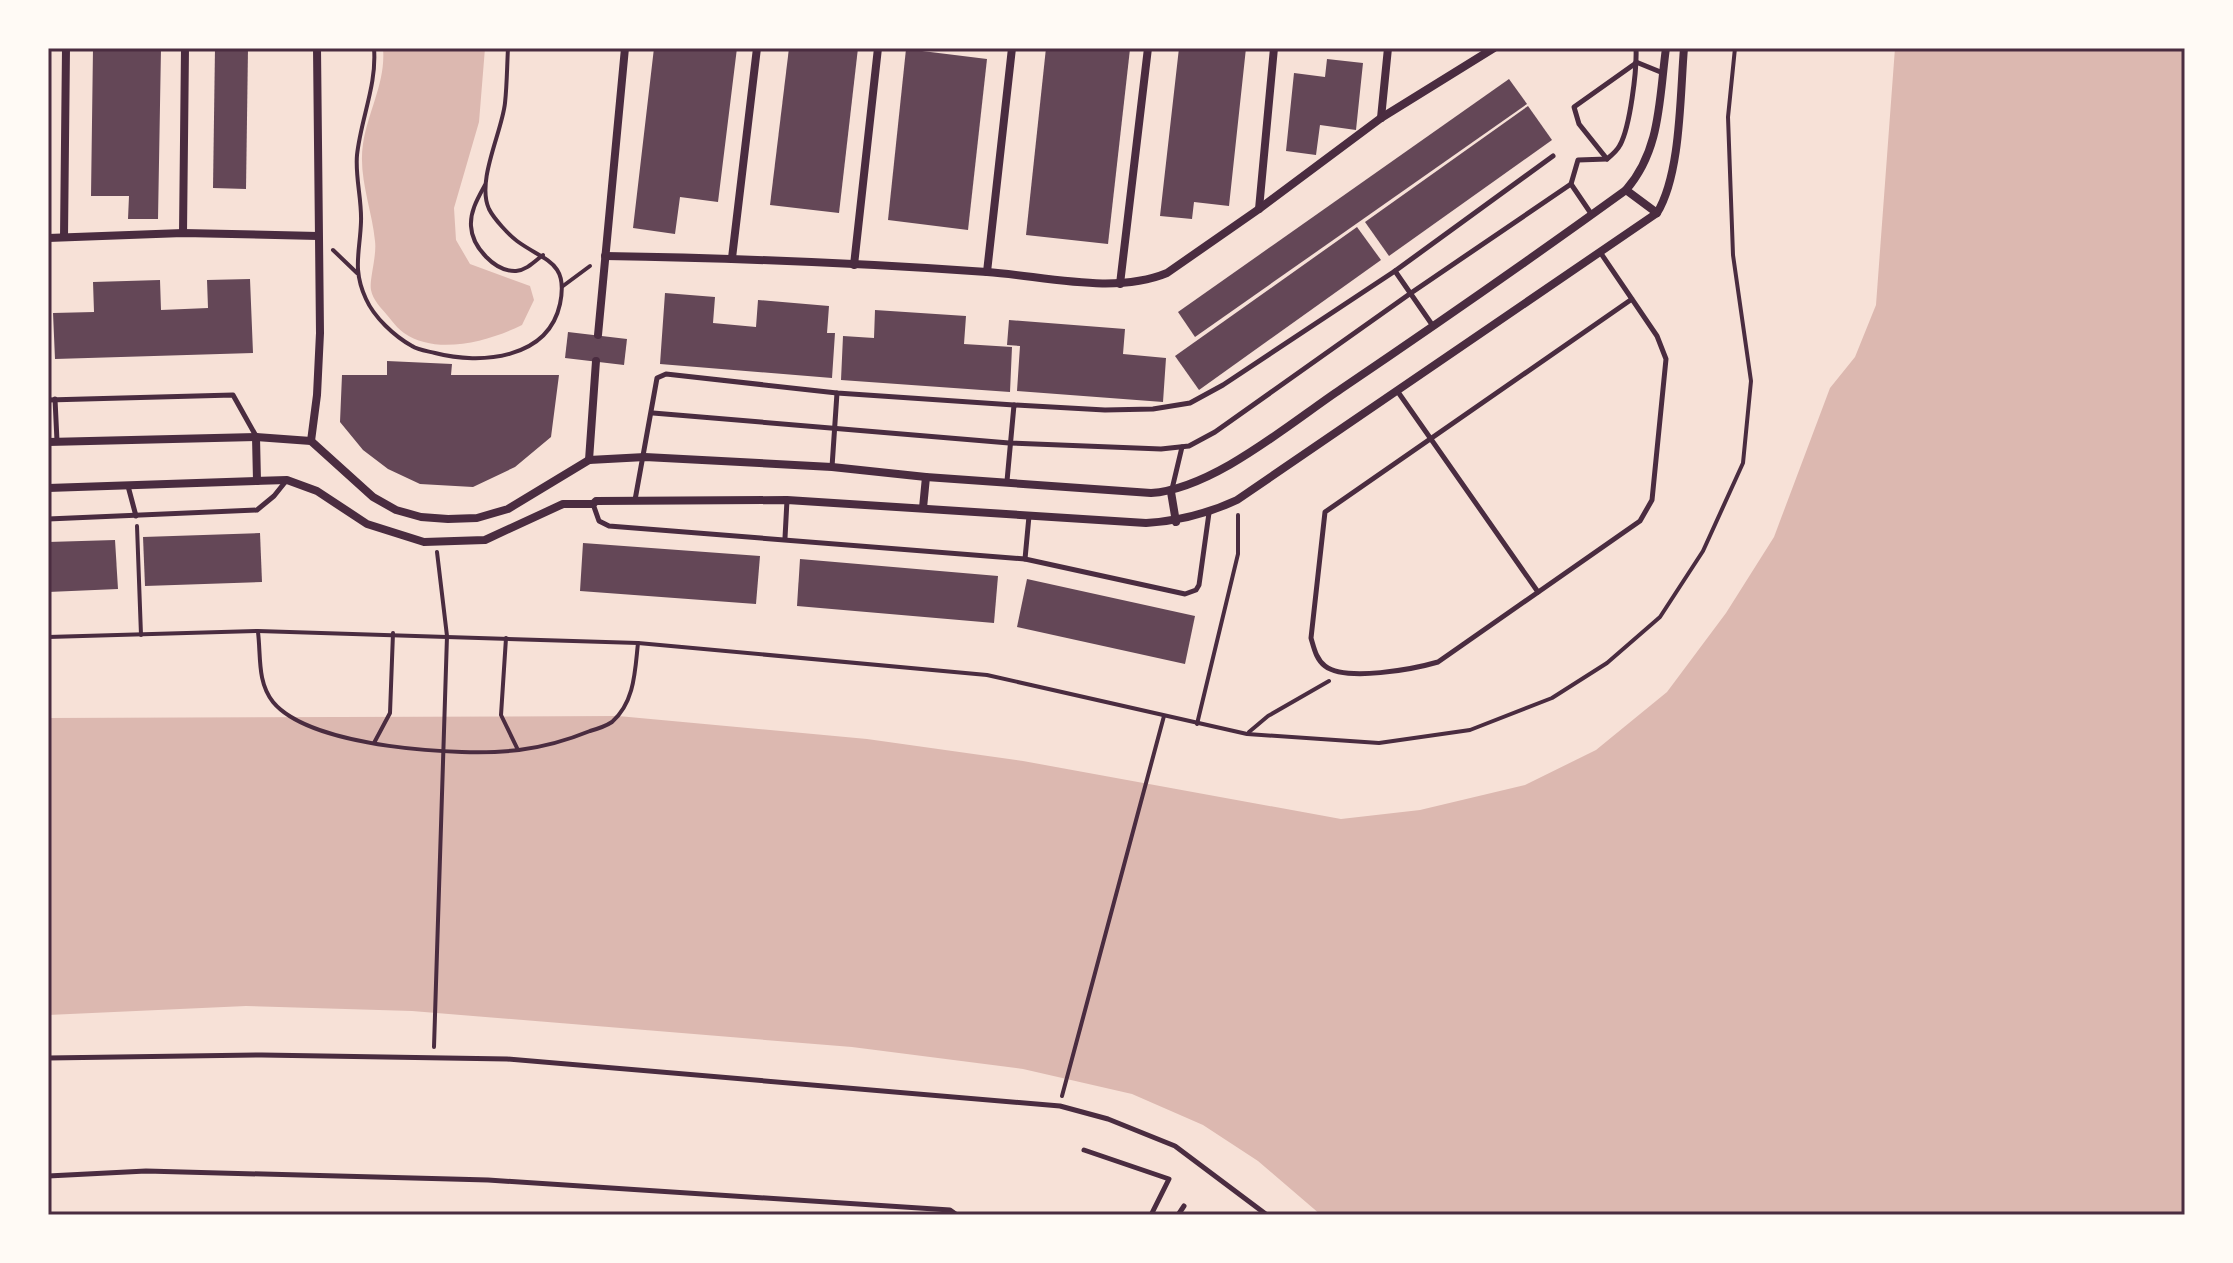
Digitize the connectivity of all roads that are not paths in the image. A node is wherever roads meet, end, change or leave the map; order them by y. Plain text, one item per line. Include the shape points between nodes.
1 (66, 48) edge
2 (185, 48) edge
3 (317, 48) edge
4 (625, 48) edge
5 (757, 48) edge
6 (878, 48) edge
7 (1012, 48) edge
8 (1148, 48) edge
9 (1274, 48) edge
10 (1388, 48) edge
11 (1494, 48) edge
12 (1636, 48) edge
13 (1666, 48) edge
14 (1684, 48) edge
15 (1636, 62) junction
16 (1663, 73) junction
17 (1381, 118) junction
18 (1553, 156) dead end
19 (1607, 159) junction
20 (1571, 184) junction
21 (1626, 190) junction
22 (1259, 209) junction
23 (1657, 213) junction
24 (1592, 215) junction
25 (183, 233) junction
26 (318, 236) junction
27 (64, 237) junction
28 (48, 238) edge
29 (1600, 252) junction
30 (605, 256) junction
31 (732, 258) junction
32 (854, 265) junction
33 (1395, 271) junction
34 (987, 272) junction
35 (1120, 284) junction
36 (1411, 293) junction
37 (1632, 299) junction
38 (1434, 326) junction
39 (598, 335) dead end
40 (596, 361) dead end
41 (1398, 392) junction
42 (837, 393) junction
43 (51, 400) edge
44 (1014, 405) junction
45 (653, 413) junction
46 (834, 428) junction
47 (256, 437) junction
48 (1431, 439) junction
49 (311, 441) junction
50 (52, 442) edge
51 (1009, 443) junction
52 (1182, 447) junction
53 (645, 457) junction
54 (589, 460) junction
55 (832, 467) junction
56 (926, 477) junction
57 (287, 480) junction
58 (257, 481) junction
59 (1007, 481) junction
60 (128, 485) junction
61 (48, 488) edge
62 (1171, 492) junction
63 (635, 500) junction
64 (787, 500) junction
65 (593, 504) junction
66 (923, 508) junction
67 (1209, 513) junction
68 (1029, 515) junction
69 (136, 516) junction
70 (48, 519) edge
71 (1176, 522) junction
72 (785, 538) junction
73 (1025, 559) junction
74 (1538, 592) junction
75 (48, 1058) edge
76 (1084, 1150) dead end
77 (48, 1176) edge
78 (1184, 1206) dead end
79 (957, 1215) edge
80 (1151, 1215) edge
81 (1178, 1215) edge
82 (1267, 1215) edge

1 - 27 street
2 - 25 street
3 - 26 street
4 - 30 street
5 - 31 street
6 - 32 street
7 - 34 street
8 - 35 street
9 - 22 street
10 - 17 street
11 - 17 street
12 - 15 lane
13 - 16 street
14 - 23 street via 1670,178
15 - 16 lane
15 - 19 lane via 1624,136
15 - 19 lane via 1574,107 1579,124
16 - 21 street via 1652,148 1640,175
17 - 22 street
18 - 33 lane
19 - 20 lane via 1578,160
20 - 24 lane
20 - 36 lane
21 - 23 street
21 - 24 street
22 - 35 street via 1167,273
23 - 29 street
24 - 38 street
25 - 26 street
25 - 27 street
26 - 49 street via 320,333
27 - 28 street
29 - 37 lane
29 - 41 street
30 - 31 street
30 - 39 street
31 - 32 street
32 - 34 street
33 - 36 lane
33 - 44 lane via 1190,403 1105,410
34 - 35 street
36 - 38 lane
36 - 52 lane via 1215,432
37 - 48 lane
37 - 74 lane via 1666,359 1652,500 1640,521
38 - 62 street via 1218,472
40 - 54 street
41 - 48 lane
41 - 67 street via 1237,500
42 - 44 lane
42 - 45 lane via 666,374 657,378
42 - 46 lane
43 - 47 lane via 233,395
43 - 50 lane
44 - 51 lane
45 - 46 lane
45 - 53 lane
46 - 51 lane
46 - 55 lane
47 - 49 street
47 - 50 street
47 - 58 street
48 - 74 lane
48 - 74 lane via 1325,512 1311,638 1315,653 1325,666 1343,673 1413,670 1438,662
49 - 54 street via 373,497 396,510 448,519 508,509
51 - 52 lane
51 - 59 lane
52 - 62 lane
53 - 54 street
53 - 55 street
53 - 63 lane
55 - 56 street
56 - 59 street
56 - 66 street
57 - 58 street
57 - 65 street via 317,491 367,524 435,542 485,540 563,504
57 - 69 lane via 257,510
58 - 60 street
59 - 62 street
60 - 61 street
60 - 69 lane
62 - 71 street
63 - 64 street
63 - 65 street
64 - 66 street
64 - 72 lane
65 - 72 lane via 599,521 609,526
66 - 68 street
67 - 71 street
67 - 73 lane via 1199,585 1192,593
68 - 71 street
68 - 73 lane
69 - 70 lane
72 - 73 lane
75 - 82 lane via 507,1059 1060,1106 1175,1146
76 - 80 lane via 1169,1179
77 - 79 lane via 146,1171 488,1180 950,1210
78 - 81 lane

